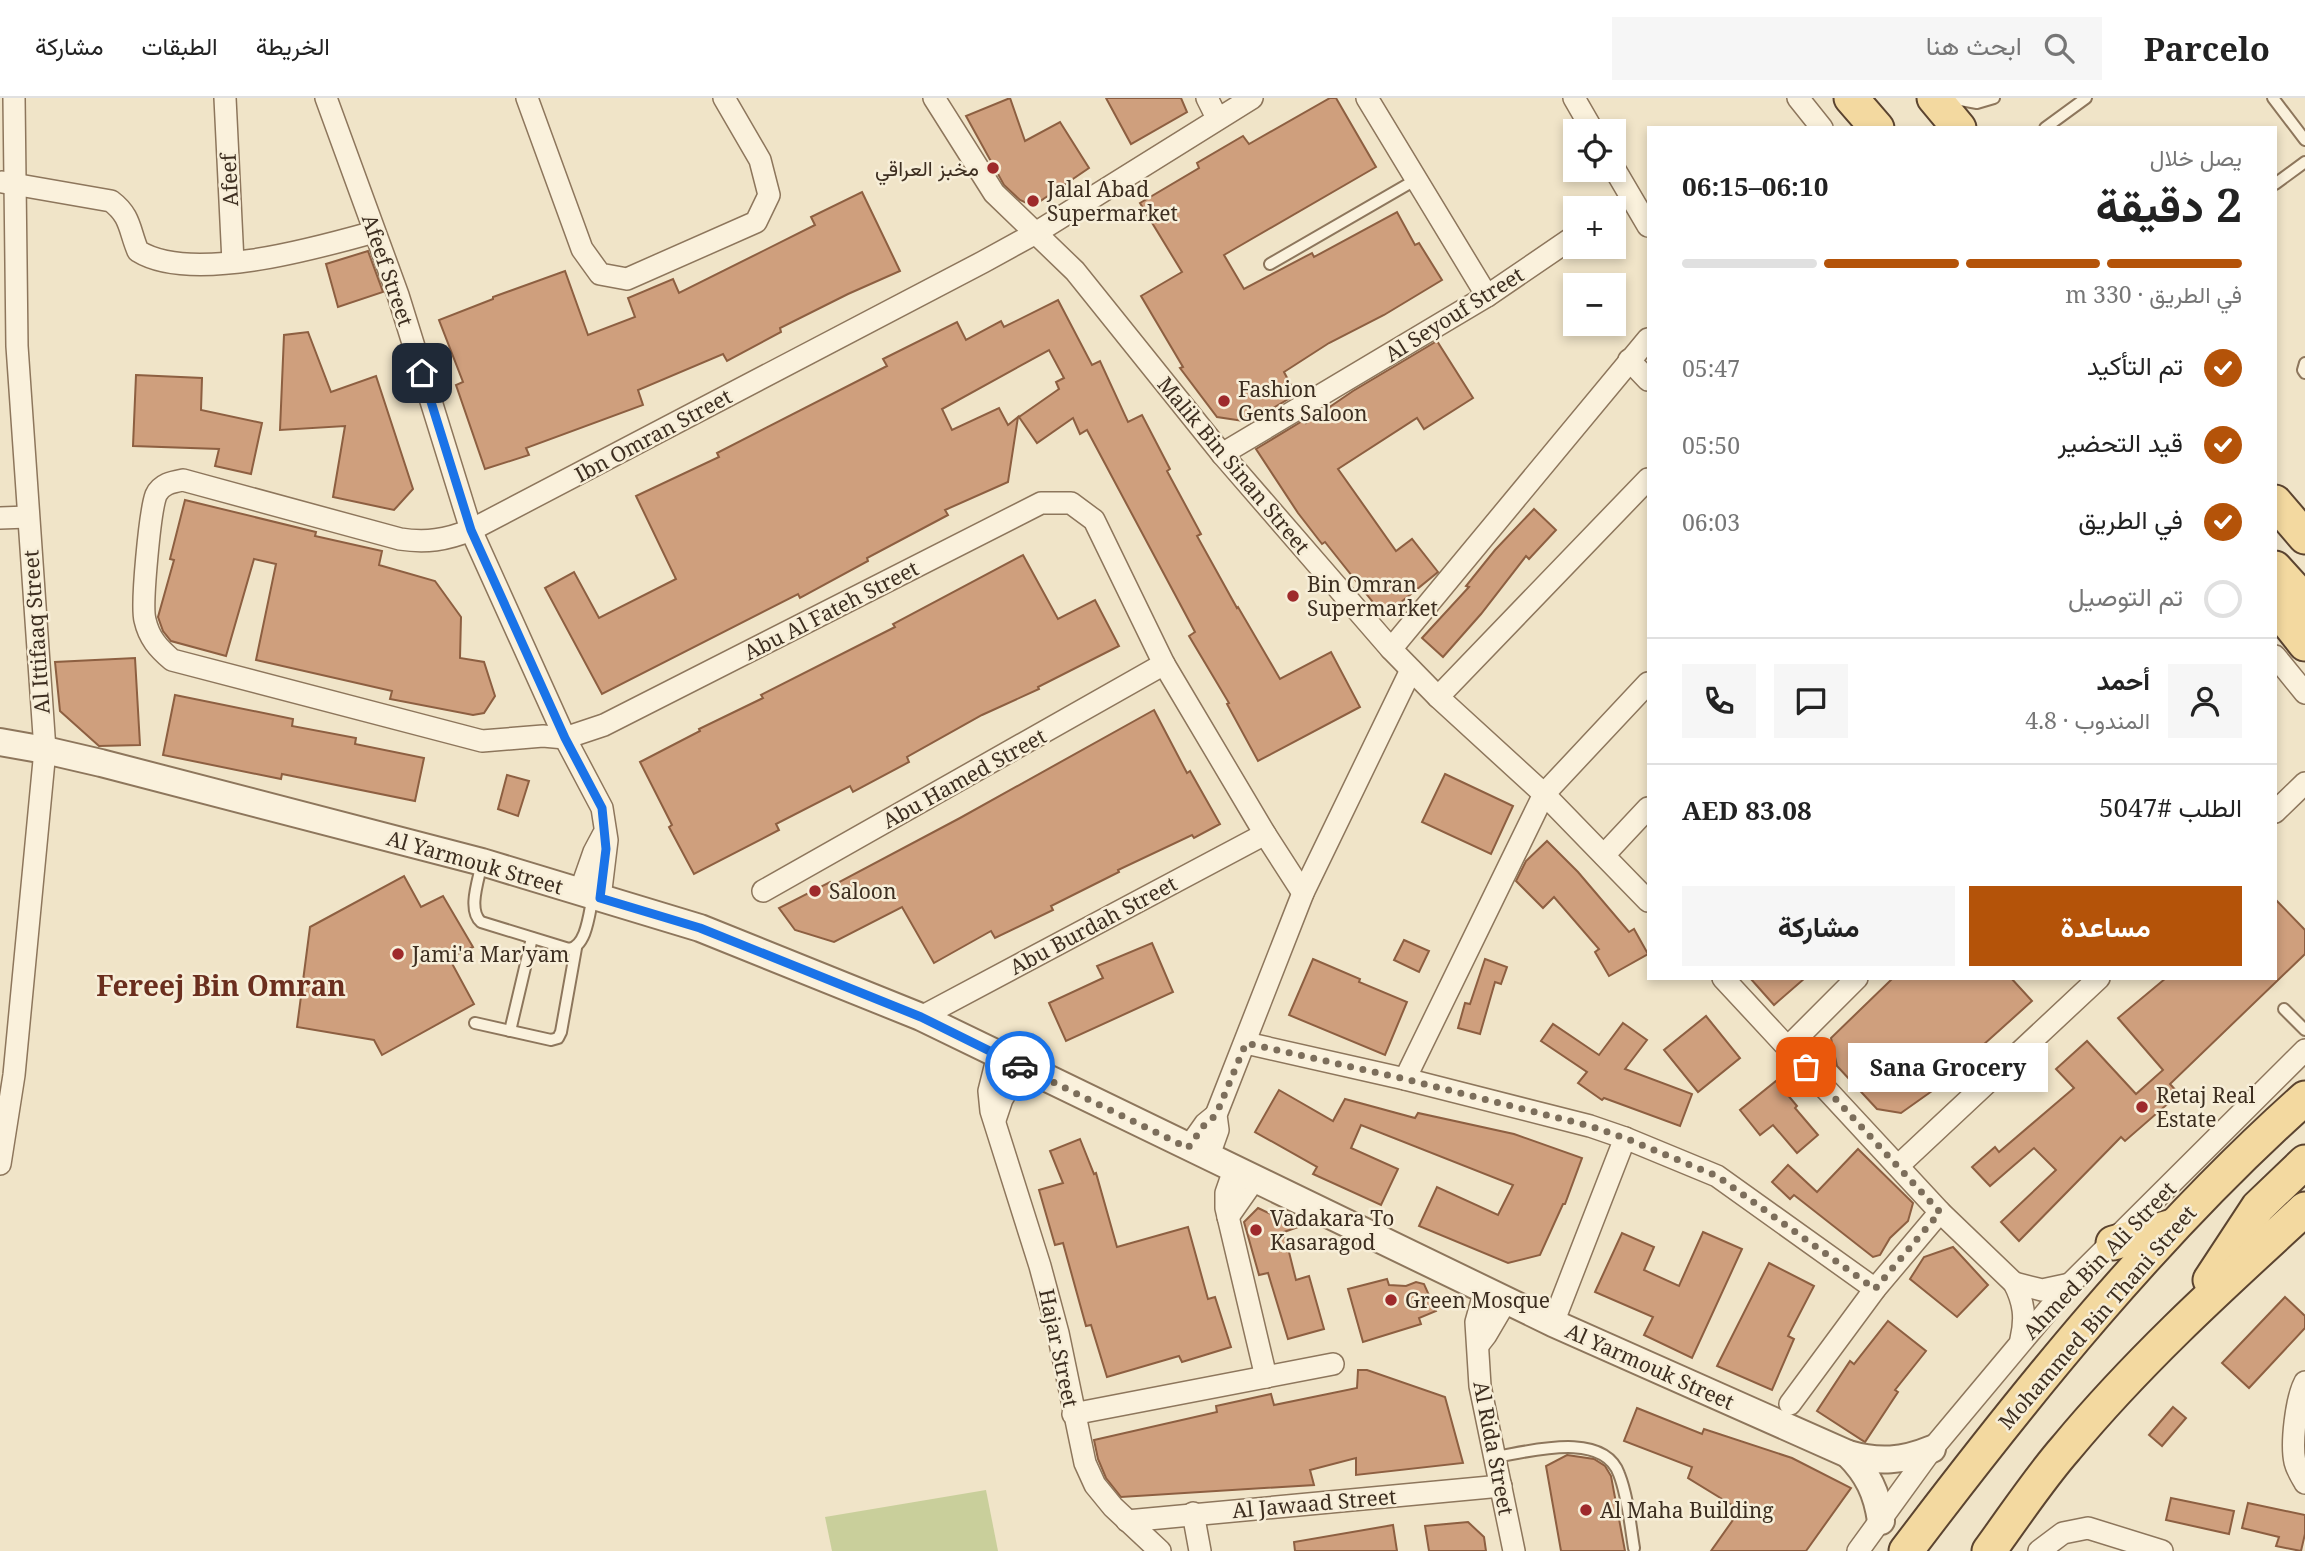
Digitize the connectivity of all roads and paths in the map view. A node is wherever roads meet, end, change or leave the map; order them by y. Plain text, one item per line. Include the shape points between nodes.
1 (15, 98) edge
2 (225, 98) edge
3 (527, 98) edge
4 (724, 98) edge
5 (934, 98) edge
6 (1207, 98) edge
7 (1252, 98) edge
8 (1367, 98) edge
9 (1574, 98) edge
10 (1851, 98) edge
11 (1934, 98) edge
12 (1950, 98) edge
13 (1994, 98) edge
14 (2063, 98) edge
15 (2273, 98) edge
16 (331, 99) edge
17 (2082, 100) edge
18 (1805, 112) edge
19 (1217, 118) junction
20 (1586, 119) edge
21 (1820, 126) edge
22 (1875, 126) edge
23 (1957, 126) edge
24 (2048, 126) edge
25 (2305, 140) edge
26 (2305, 162) edge
27 (1417, 179) junction
28 (7, 182) edge
29 (2277, 183) edge
30 (1626, 207) edge
31 (1647, 225) edge
32 (374, 232) junction
33 (1034, 234) junction
34 (1563, 244) edge
35 (233, 262) junction
36 (1270, 264) dead end
37 (1487, 296) junction
38 (1647, 340) edge
39 (8, 346) edge
40 (1629, 360) junction
41 (2305, 363) edge
42 (2305, 373) edge
43 (1647, 379) edge
44 (1222, 454) junction
45 (1647, 480) edge
46 (2277, 504) edge
47 (28, 517) junction
48 (0, 518) edge
49 (471, 530) junction
50 (2305, 537) edge
51 (2277, 570) edge
52 (2305, 601) edge
53 (2277, 609) edge
54 (2305, 643) edge
55 (154, 645) joint
56 (1391, 649) junction
57 (2277, 658) edge
58 (1164, 664) junction
59 (1411, 670) junction
60 (1647, 683) edge
61 (2305, 693) edge
62 (1438, 696) junction
63 (565, 738) junction
64 (0, 742) edge
65 (45, 750) junction
66 (2305, 783) edge
67 (1544, 794) junction
68 (1647, 809) edge
69 (2277, 810) edge
70 (1265, 834) junction
71 (1604, 855) junction
72 (482, 862) junction
73 (763, 891) dead end
74 (1303, 893) junction
75 (591, 895) junction
76 (1647, 900) edge
77 (532, 938) junction
78 (576, 948) junction
79 (1725, 980) edge
80 (1855, 980) edge
81 (2097, 980) edge
82 (2284, 1009) dead end
83 (921, 1017) junction
84 (475, 1023) dead end
85 (2305, 1030) edge
86 (510, 1031) junction
87 (1246, 1043) junction
88 (1788, 1047) junction
89 (2305, 1050) edge
90 (998, 1055) junction
91 (1022, 1066) junction
92 (7, 1075) edge
93 (1405, 1079) junction
94 (2305, 1098) edge
95 (995, 1122) junction
96 (1625, 1138) junction
97 (1198, 1153) junction
98 (2305, 1162) edge
99 (0, 1164) edge
100 (1898, 1166) junction
101 (1244, 1175) junction
102 (2305, 1209) edge
103 (1940, 1212) junction
104 (2173, 1226) junction
105 (2113, 1243) junction
106 (2014, 1283) junction
107 (2070, 1284) junction
108 (1875, 1289) junction
109 (1496, 1296) junction
110 (1553, 1323) junction
111 (2181, 1323) junction
112 (2021, 1340) junction
113 (1333, 1364) dead end
114 (1266, 1377) junction
115 (2305, 1382) edge
116 (1790, 1404) dead end
117 (1073, 1414) junction
118 (1932, 1449) junction
119 (1848, 1454) junction
120 (1495, 1457) junction
121 (2305, 1483) edge
122 (1501, 1486) junction
123 (1193, 1513) junction
124 (1127, 1521) junction
125 (1881, 1521) junction
126 (1634, 1548) dead end
127 (2040, 1550) edge
128 (1160, 1551) edge
129 (1200, 1551) edge
130 (1514, 1551) edge
131 (1858, 1551) edge
132 (1906, 1551) edge
133 (1989, 1551) edge
134 (2162, 1551) edge

1 - 28 street, Al Ittifaaq Street
2 - 35 street, Afeef
3 - 4 street via 582,250 600,274 627,279 756,222 769,195 760,160
5 - 33 street, Malik Bin Sinan Street via 994,193
6 - 19 street
7 - 19 street, Ibn Omran Street
8 - 27 street
9 - 20 street
10 - 22 main road
11 - 23 main road
12 - 13 lane via 1977,103
14 - 17 lane
15 - 25 lane
16 - 32 street, Afeef Street
17 - 24 lane
18 - 21 street
19 - 33 street, Ibn Omran Street
26 - 29 lane
27 - 36 lane
27 - 37 street
28 - 35 street via 111,201 130,222 138,251 150,259
28 - 39 street, Al Ittifaaq Street
30 - 31 street
32 - 35 street via 281,256
32 - 49 street, Afeef Street
33 - 44 street, Malik Bin Sinan Street via 1076,271
33 - 49 street, Ibn Omran Street
34 - 37 street, Al Seyouf Street
37 - 44 street, Al Seyouf Street
38 - 40 street
39 - 47 street, Al Ittifaaq Street
40 - 43 street
40 - 56 street
41 - 42 lane
44 - 56 street, Malik Bin Sinan Street
45 - 62 street
46 - 50 main road
47 - 48 street
47 - 65 street, Al Ittifaaq Street
49 - 55 street, Ibn Omran Street via 436,541 400,539 183,480 165,484 156,495 148,554 144,619
49 - 63 street, Afeef Street
51 - 52 main road
53 - 54 main road
55 - 63 street, Abu Al Fateh Street via 172,660 482,741
56 - 59 street, Malik Bin Sinan Street
57 - 61 street
58 - 63 street, Abu Al Fateh Street via 1094,520 1071,503 1041,503 604,725
58 - 70 street, Abu Al Fateh Street
58 - 73 street, Abu Hamed Street
59 - 62 street, Malik Bin Sinan Street
59 - 74 street
60 - 67 street
62 - 67 street, Malik Bin Sinan Street
63 - 75 street, Afeef Street via 598,798 606,830 606,849
64 - 65 street, Al Yarmouk Street
65 - 72 street, Al Yarmouk Street
65 - 92 street, Al Ittifaaq Street
66 - 69 street
67 - 71 street, Malik Bin Sinan Street
67 - 93 street
68 - 71 street
70 - 74 street, Abu Al Fateh Street
70 - 83 street, Abu Burdah Street
71 - 76 street, Malik Bin Sinan Street
72 - 75 street, Al Yarmouk Street
72 - 77 lane via 474,908 477,919
74 - 87 street
75 - 78 lane via 582,941
75 - 83 street, Al Yarmouk Street via 700,928
77 - 78 lane
77 - 86 lane
78 - 86 lane via 560,1035 551,1040
79 - 88 street
80 - 88 street
81 - 100 street
82 - 85 lane
83 - 90 street, Al Yarmouk Street
84 - 86 lane
87 - 93 street
87 - 97 street via 1216,1115 1218,1130
88 - 100 street
89 - 105 street, Ahmed Bin Ali Street
90 - 91 street, Al Yarmouk Street
90 - 95 street, Hajar Street via 989,1091
91 - 95 street via 1002,1099
91 - 97 street, Al Yarmouk Street
92 - 99 street, Al Ittifaaq Street
93 - 96 street
94 - 104 main road, Mohammed Bin Thani Street
95 - 117 street, Hajar Street via 1051,1306
96 - 108 street via 1717,1176
96 - 110 street
97 - 101 street, Al Yarmouk Street
98 - 111 main road via 2258,1207
100 - 103 street
101 - 109 street, Al Yarmouk Street
101 - 114 street via 1228,1217
102 - 111 main road
103 - 106 street
103 - 108 street
104 - 105 main road
104 - 132 main road, Mohammed Bin Thani Street via 1996,1433
105 - 107 street, Ahmed Bin Ali Street
106 - 107 street via 2042,1290
106 - 112 street via 2024,1311
107 - 112 street, Ahmed Bin Ali Street
108 - 116 street
109 - 110 street, Al Yarmouk Street
109 - 120 street, Al Rida Street via 1494,1323 1479,1344 1480,1386
110 - 119 street, Al Yarmouk Street
111 - 133 main road via 2065,1449
112 - 118 street, Ahmed Bin Ali Street
113 - 114 street
114 - 117 street
115 - 121 street via 2294,1451
117 - 124 street, Hajar Street via 1096,1485
118 - 119 street, Al Yarmouk Street via 1891,1461
118 - 125 street, Ahmed Bin Ali Street
119 - 125 street, Al Yarmouk Street via 1872,1484
120 - 122 street, Al Rida Street
120 - 126 lane via 1563,1446 1583,1447 1605,1456 1619,1471
122 - 123 street, Al Jawaad Street
122 - 130 street, Al Rida Street
123 - 124 street, Al Jawaad Street
123 - 129 street
124 - 128 street, Hajar Street
125 - 131 street, Ahmed Bin Ali Street
127 - 134 street via 2063,1533 2088,1528

